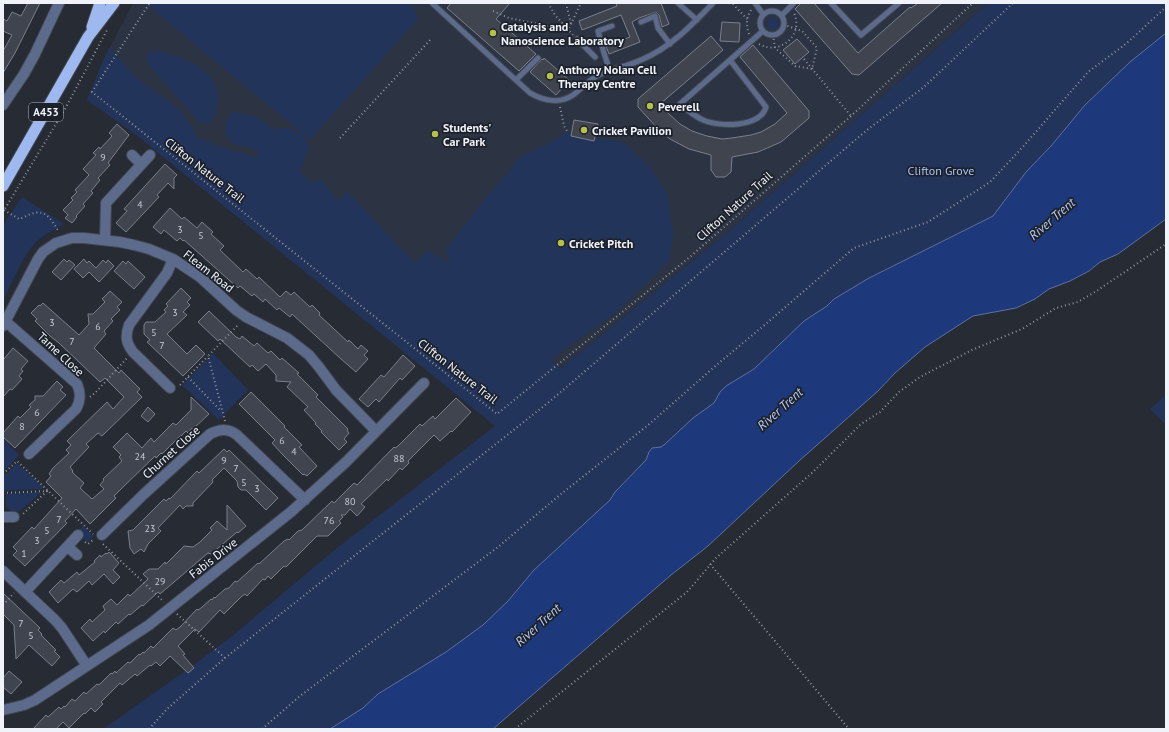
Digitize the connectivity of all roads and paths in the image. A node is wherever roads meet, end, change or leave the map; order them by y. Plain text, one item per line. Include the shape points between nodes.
1 (59, 3) edge
2 (100, 3) edge
3 (114, 3) edge
4 (432, 3) edge
5 (548, 3) edge
6 (566, 3) edge
7 (581, 3) edge
8 (678, 3) edge
9 (713, 3) edge
10 (729, 3) edge
11 (831, 3) edge
12 (899, 3) edge
13 (973, 3) edge
14 (1013, 3) edge
15 (149, 4) dead end
16 (755, 4) edge
17 (792, 5) edge
18 (1166, 7) edge
19 (493, 11) dead end
20 (763, 14) junction
21 (782, 15) junction
22 (747, 19) junction
23 (697, 20) junction
24 (641, 22) dead end
25 (110, 25) dead end
26 (571, 25) junction
27 (785, 25) junction
28 (612, 26) dead end
29 (796, 29) junction
30 (568, 30) junction
31 (763, 31) junction
32 (773, 35) junction
33 (88, 37) junction
34 (575, 37) joint
35 (431, 39) dead end
36 (753, 39) junction
37 (670, 44) junction
38 (775, 48) junction
39 (595, 57) dead end
40 (538, 58) dead end
41 (804, 59) dead end
42 (730, 60) junction
43 (812, 69) junction
44 (610, 71) junction
45 (516, 80) junction
46 (558, 101) junction
47 (3, 105) edge
48 (851, 116) junction
49 (567, 131) dead end
50 (340, 138) dead end
51 (132, 155) dead end
52 (150, 155) dead end
53 (141, 164) junction
54 (3, 186) edge
55 (4, 211) edge
56 (64, 240) junction
57 (105, 240) junction
58 (1166, 244) edge
59 (173, 259) junction
60 (246, 317) junction
61 (4, 323) edge
62 (133, 352) junction
63 (208, 356) junction
64 (188, 377) junction
65 (424, 383) dead end
66 (170, 388) joint
67 (80, 400) junction
68 (222, 412) junction
69 (227, 430) junction
70 (376, 431) junction
71 (29, 454) dead end
72 (3, 474) edge
73 (47, 490) junction
74 (3, 493) edge
75 (305, 500) junction
76 (3, 517) edge
77 (14, 517) joint
78 (78, 535) dead end
79 (100, 538) junction
80 (68, 547) junction
81 (77, 555) dead end
82 (710, 564) junction
83 (3, 571) edge
84 (22, 589) junction
85 (3, 605) edge
86 (170, 608) junction
87 (225, 658) junction
88 (87, 666) junction
89 (3, 710) edge
90 (149, 729) edge
91 (262, 729) edge
92 (515, 729) edge
93 (848, 729) edge

1 - 47 street via 35,54
2 - 33 highway, A453
3 - 33 highway, A453
4 - 45 lane
5 - 30 path
6 - 26 path
7 - 26 path
8 - 23 lane
9 - 23 lane
10 - 22 path
11 - 12 lane via 861,35
13 - 48 path, Clifton Nature Trail
14 - 87 path via 924,87 867,130 549,402
15 - 48 path, Clifton Nature Trail via 92,92 497,414 691,256
16 - 20 lane
16 - 22 path
17 - 21 lane
17 - 29 path
18 - 91 path via 1088,72 990,182 928,222 854,248 647,426 498,546 300,696
19 - 30 path via 509,18
20 - 21 lane via 776,11
20 - 31 lane via 760,22
21 - 27 lane
22 - 36 path via 748,30
23 - 37 lane
24 - 37 lane via 655,16 658,28
25 - 55 path via 65,109
26 - 30 path
27 - 29 path
27 - 32 lane via 778,34
28 - 44 lane via 598,32
29 - 38 path via 789,42
29 - 43 path via 802,31 817,48
30 - 34 path
31 - 32 lane
31 - 36 lane
32 - 38 path
33 - 54 highway, A453
34 - 39 lane
35 - 50 path
36 - 38 path via 763,46
36 - 42 lane
37 - 44 lane via 641,60
38 - 43 path via 795,66
40 - 45 lane
41 - 43 path
42 - 42 lane via 680,104 691,114 717,124 738,124 755,120 765,113 766,107
43 - 48 path
44 - 46 lane via 595,77 574,94
45 - 46 lane via 538,98
46 - 49 path
51 - 53 street
52 - 53 street
53 - 57 street via 106,203
55 - 56 path via 19,219 40,212 47,215
56 - 57 street, Fleam Road
56 - 61 street, Fleam Road via 40,256
57 - 59 street, Fleam Road via 134,245
58 - 82 path via 1078,302 1056,308 1022,329 972,350 920,377 899,392 880,412 861,424 807,477
59 - 60 street, Fleam Road via 200,277
59 - 62 street via 167,273 129,325 126,339
60 - 63 path
60 - 70 street, Fleam Road via 287,338 309,355 336,390
61 - 67 street, Tame Close via 77,384
62 - 66 street via 158,384
62 - 67 path via 95,393 85,400
63 - 64 path
63 - 68 path
64 - 66 path via 174,392
64 - 68 path
65 - 70 street, Fabis Drive via 418,395
67 - 71 street via 76,409 41,449
68 - 69 path
69 - 75 street via 237,434
69 - 79 street, Churnet Close via 210,434 144,494 115,529
70 - 75 street, Fabis Drive
72 - 73 path via 16,461
73 - 74 path
73 - 77 path via 22,515
73 - 79 path
75 - 86 street, Fabis Drive
76 - 77 street
78 - 80 street
79 - 86 path
80 - 81 street
80 - 84 street
82 - 92 path via 687,592
82 - 93 path
83 - 84 street
84 - 85 path
84 - 88 street via 62,628
86 - 87 path
86 - 88 street, Fabis Drive
87 - 90 path via 167,709
88 - 89 street, Fabis Drive via 35,700

